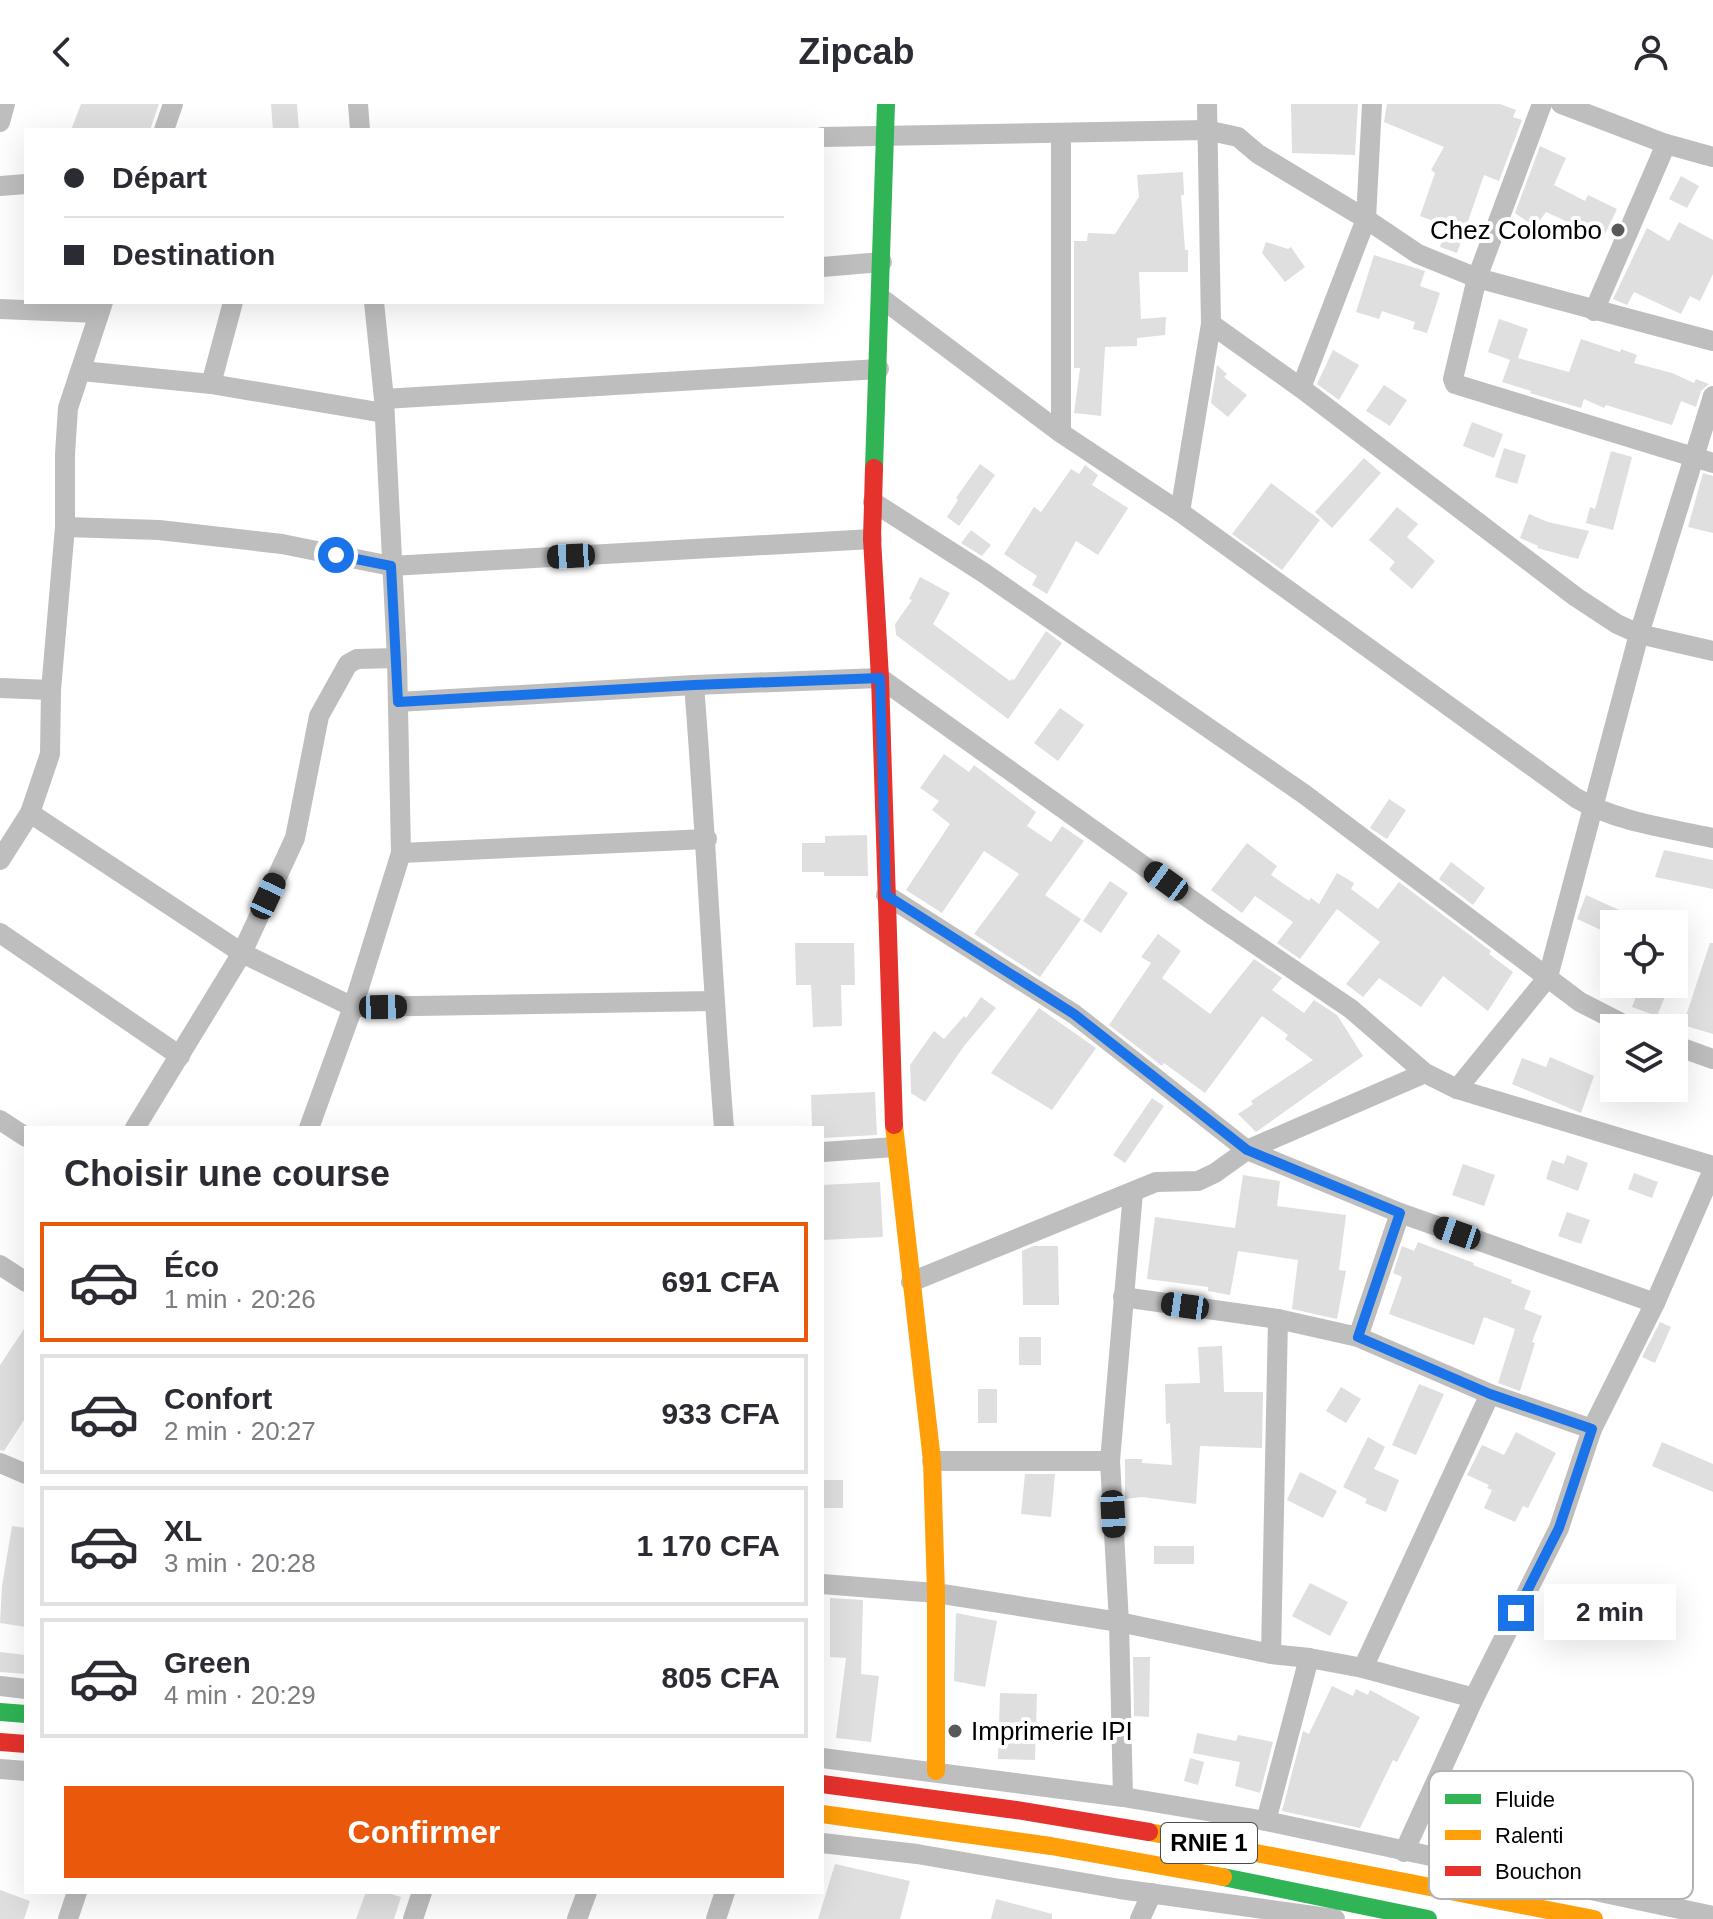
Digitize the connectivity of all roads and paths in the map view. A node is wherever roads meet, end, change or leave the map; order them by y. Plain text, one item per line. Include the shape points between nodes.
1 (5, 104) edge
2 (173, 104) edge
3 (358, 104) edge
4 (886, 104) edge
5 (1207, 104) edge
6 (1372, 104) edge
7 (1542, 104) edge
8 (1561, 104) edge
9 (0, 122) edge
10 (165, 128) edge
11 (360, 128) edge
12 (1206, 130) junction
13 (886, 134) junction
14 (1061, 134) junction
15 (824, 137) edge
16 (1666, 144) junction
17 (1713, 157) edge
18 (24, 184) edge
19 (0, 186) edge
20 (1366, 219) junction
21 (882, 262) junction
22 (824, 267) edge
23 (1477, 278) junction
24 (881, 298) junction
25 (232, 304) edge
26 (375, 304) edge
27 (101, 308) edge
28 (0, 309) edge
29 (1594, 311) junction
30 (1211, 324) junction
31 (1713, 341) edge
32 (879, 369) junction
33 (82, 371) junction
34 (211, 384) junction
35 (1301, 388) junction
36 (1713, 396) edge
37 (384, 406) junction
38 (1061, 433) junction
39 (1704, 459) edge
40 (873, 502) junction
41 (1180, 512) junction
42 (65, 527) junction
43 (872, 539) junction
44 (391, 566) junction
45 (1639, 634) junction
46 (1713, 651) edge
47 (397, 658) junction
48 (880, 678) junction
49 (694, 685) junction
50 (0, 688) edge
51 (51, 690) junction
52 (398, 702) junction
53 (1592, 808) junction
54 (30, 813) junction
55 (1713, 838) edge
56 (707, 839) junction
57 (401, 853) junction
58 (0, 860) edge
59 (886, 895) junction
60 (0, 933) edge
61 (242, 953) junction
62 (1548, 977) junction
63 (714, 1001) junction
64 (353, 1007) junction
65 (1604, 1014) edge
66 (1688, 1050) edge
67 (180, 1056) junction
68 (1713, 1059) edge
69 (1425, 1073) junction
70 (1457, 1089) junction
71 (0, 1120) edge
72 (136, 1126) edge
73 (310, 1126) edge
74 (724, 1126) edge
75 (24, 1136) edge
76 (895, 1147) junction
77 (1247, 1150) junction
78 (824, 1152) edge
79 (1713, 1168) edge
80 (1133, 1192) junction
81 (1400, 1213) junction
82 (0, 1265) edge
83 (24, 1281) edge
84 (911, 1282) junction
85 (1123, 1297) junction
86 (1655, 1303) junction
87 (1278, 1319) junction
88 (1358, 1337) junction
89 (1490, 1394) junction
90 (1592, 1429) junction
91 (932, 1461) junction
92 (1110, 1461) junction
93 (0, 1463) edge
94 (24, 1473) edge
95 (824, 1584) edge
96 (936, 1593) junction
97 (1119, 1622) junction
98 (1271, 1654) junction
99 (1309, 1658) junction
100 (1363, 1668) junction
101 (0, 1686) edge
102 (24, 1689) edge
103 (1474, 1698) junction
104 (0, 1712) edge
105 (24, 1714) edge
106 (0, 1742) edge
107 (24, 1744) edge
108 (824, 1758) edge
109 (0, 1769) edge
110 (24, 1771) edge
111 (936, 1771) junction
112 (1441, 1771) edge
113 (824, 1784) edge
114 (1123, 1797) junction
115 (1429, 1797) edge
116 (824, 1814) edge
117 (1266, 1821) junction
118 (824, 1843) edge
119 (1404, 1852) junction
120 (1429, 1857) edge
121 (1429, 1887) edge
122 (1152, 1893) junction
123 (76, 1894) edge
124 (421, 1894) edge
125 (586, 1894) edge
126 (724, 1894) edge
127 (1492, 1899) edge
128 (1631, 1899) edge
129 (1713, 1916) edge
130 (1329, 1918) edge
131 (68, 1919) edge
132 (413, 1919) edge
133 (577, 1919) edge
134 (716, 1919) edge
135 (1140, 1919) edge
136 (1428, 1919) edge
137 (1594, 1919) edge

1 - 9 street
2 - 10 street
3 - 11 street
4 - 13 main road
5 - 12 street
6 - 20 street
7 - 23 street
8 - 16 street
12 - 14 street
12 - 20 street via 1238,137
12 - 30 street
13 - 14 street
13 - 15 street
13 - 21 main road
14 - 38 street
16 - 17 street
16 - 29 street
18 - 19 street
20 - 23 street via 1418,254
20 - 35 street
21 - 22 street
21 - 24 main road
23 - 29 street
23 - 39 street via 1453,379 1457,386
24 - 32 main road
24 - 38 street
25 - 34 street
26 - 37 street
27 - 28 street
27 - 33 street
29 - 31 street
30 - 35 street
30 - 41 street
32 - 37 street
32 - 40 main road
33 - 34 street
33 - 42 street via 68,408
34 - 37 street
35 - 45 street via 1576,597
36 - 39 street
37 - 44 street
38 - 41 street
39 - 45 street
40 - 43 main road
40 - 62 street via 1269,769
41 - 53 street
42 - 44 street via 159,530 282,544
42 - 51 street
43 - 44 street
43 - 48 main road
44 - 47 street
45 - 46 street
45 - 53 street
47 - 52 street
47 - 61 street via 348,664 319,716 295,838
48 - 49 street
48 - 59 main road
48 - 69 street via 1351,1009
49 - 52 street
49 - 56 street
50 - 51 street
51 - 54 street via 50,754
52 - 57 street
53 - 55 street
53 - 62 street
54 - 58 street
54 - 61 street
56 - 57 street
56 - 63 street
57 - 64 street
59 - 76 main road
59 - 77 street via 1074,1014
60 - 67 street
61 - 64 street
61 - 67 street
62 - 65 street
62 - 70 street
63 - 64 street
63 - 74 street
64 - 73 street
66 - 68 street
67 - 72 street
69 - 70 street
69 - 77 street
70 - 79 street
71 - 75 street
76 - 78 street
76 - 84 main road
77 - 80 street via 1198,1181 1156,1182
77 - 81 street
79 - 86 street
80 - 84 street
80 - 85 street
81 - 86 street
81 - 88 street
82 - 83 street
84 - 91 main road
85 - 87 street
85 - 92 street
86 - 90 street
87 - 88 street
87 - 98 street
88 - 89 street
89 - 90 street
89 - 100 street
90 - 103 street via 1559,1528
91 - 92 street
91 - 96 main road
92 - 97 street
93 - 94 street
95 - 96 street
96 - 97 street
96 - 111 main road
97 - 98 street
97 - 114 street
98 - 99 street
99 - 100 street
99 - 117 street
100 - 103 street
101 - 102 street
103 - 112 street
104 - 105 main road
106 - 107 main road
108 - 111 street
109 - 110 street
111 - 114 street
113 - 121 main road, RNIE 1 via 1134,1829
114 - 117 street
115 - 119 street
116 - 136 main road, RNIE 1 via 1128,1858
117 - 119 street
118 - 122 street
119 - 120 street
122 - 130 street
122 - 135 street
123 - 131 street
124 - 132 street
125 - 133 street
126 - 134 street
127 - 137 main road, RNIE 1
128 - 129 street

